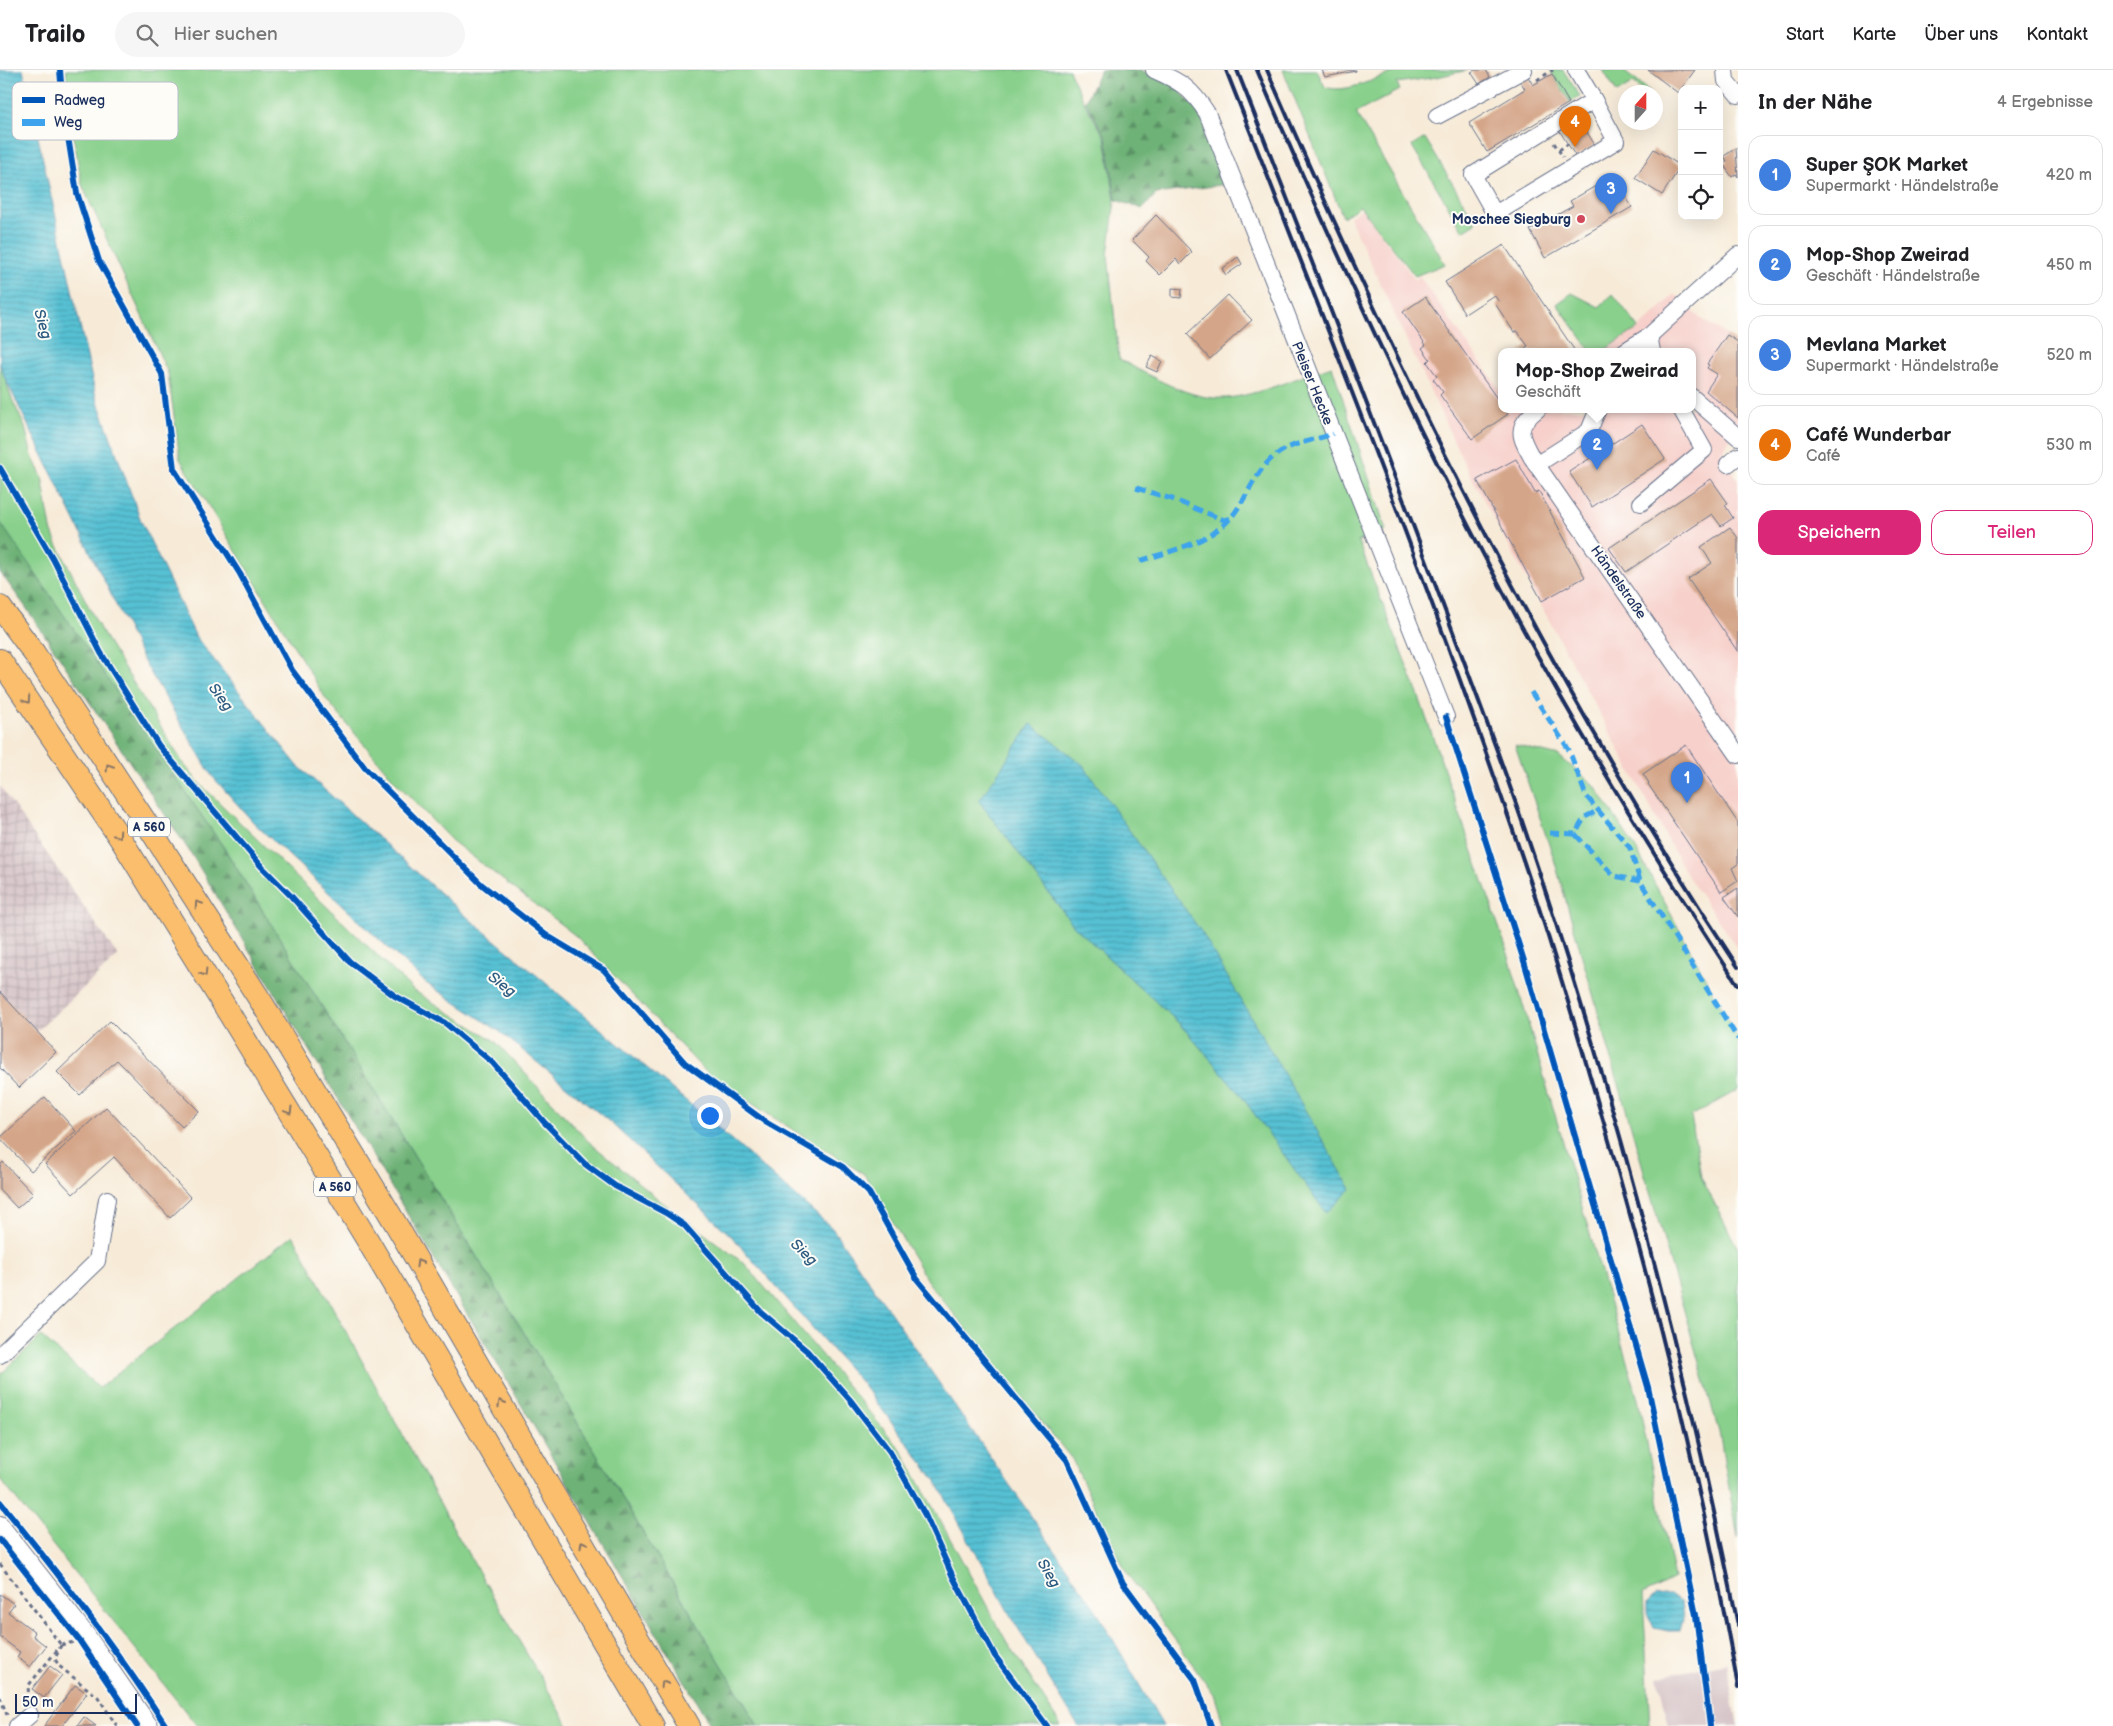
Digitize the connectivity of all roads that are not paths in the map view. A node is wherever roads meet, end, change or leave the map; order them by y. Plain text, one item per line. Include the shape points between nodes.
1 (1154, 70) edge
2 (1576, 70) edge
3 (1725, 70) edge
4 (1528, 76) edge
5 (1738, 95) edge
6 (1594, 100) junction
7 (1437, 116) dead end
8 (1738, 255) edge
9 (1650, 343) edge
10 (1634, 348) edge
11 (1696, 400) edge
12 (1534, 413) edge
13 (1596, 413) edge
14 (1683, 413) edge
15 (1738, 437) edge
16 (1536, 465) junction
17 (1641, 503) dead end
18 (0, 591) edge
19 (0, 606) edge
20 (34, 653) junction
21 (0, 660) edge
22 (1446, 717) dead end
23 (1738, 755) edge
24 (107, 1199) dead end
25 (0, 1354) edge
26 (0, 1524) edge
27 (30, 1715) road end
28 (12, 1721) edge
29 (150, 1726) edge
30 (653, 1726) edge
31 (689, 1726) edge

1 - 22 street, Pleiser Hecke via 1195,94 1207,114
2 - 6 street
3 - 5 street via 1726,82
4 - 7 street
6 - 6 street via 1616,141 1495,214 1473,175
8 - 9 street
9 - 10 street
11 - 15 street
12 - 16 street, Händelstraße via 1520,433
13 - 16 street via 1589,431
14 - 17 street via 1704,450
16 - 23 street, Händelstraße
18 - 20 highway
19 - 20 highway, A 560
31 -> 20 highway, A 560 via 397,1226 262,1003
21 -> 30 highway, A 560 via 122,840 224,1005 368,1241
24 - 25 street via 97,1261
26 - 29 street via 87,1635
27 - 28 street

